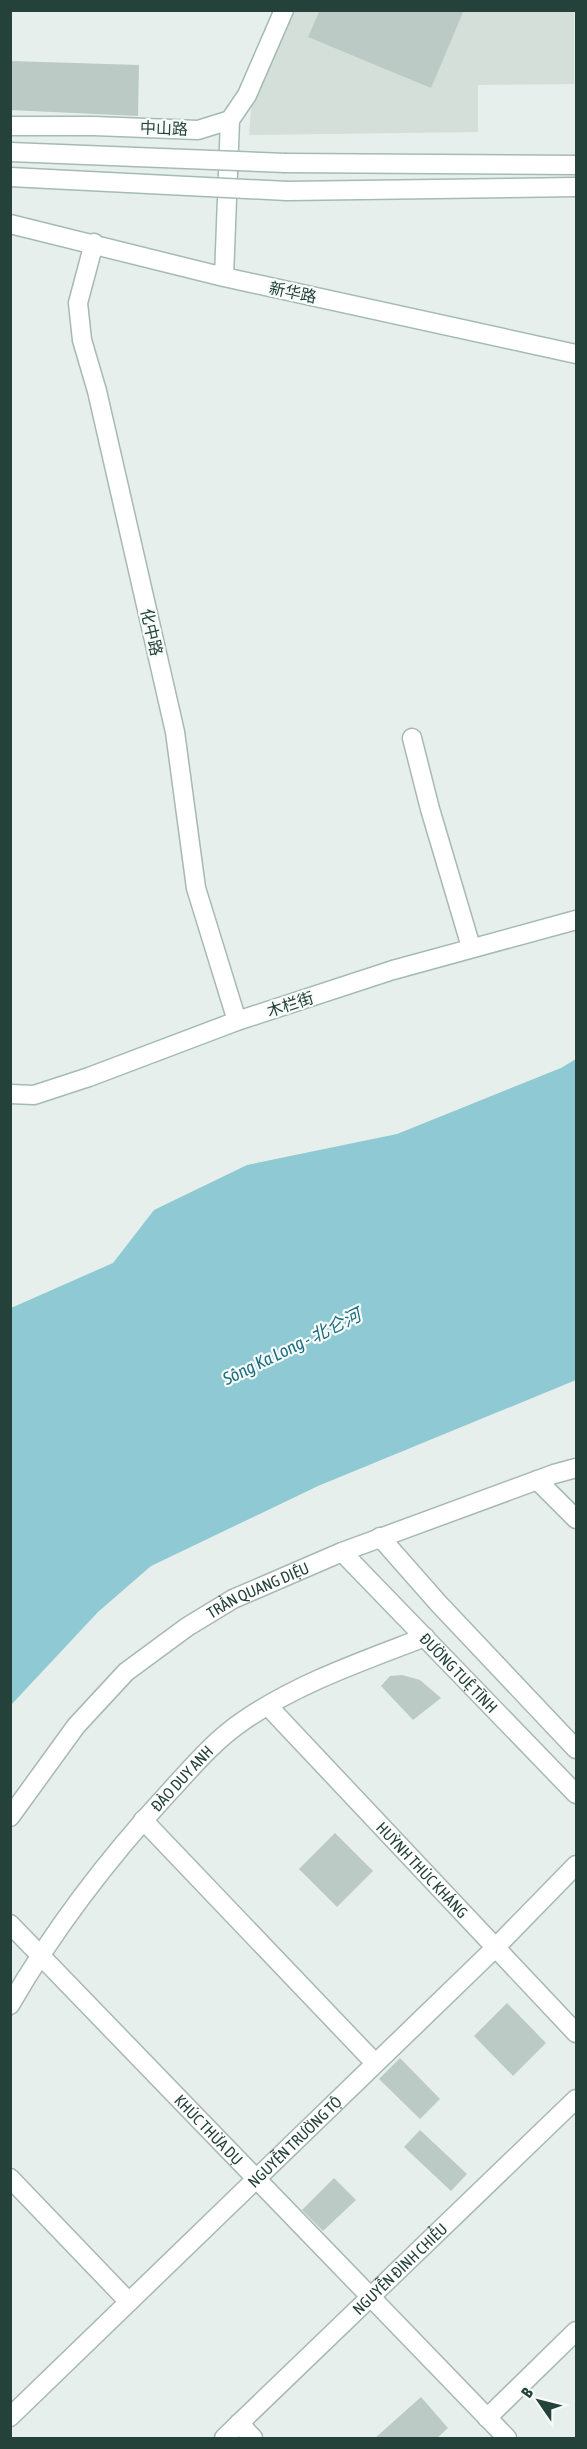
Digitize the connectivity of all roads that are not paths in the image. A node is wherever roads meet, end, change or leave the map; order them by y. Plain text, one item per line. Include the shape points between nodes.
1 (284, 10) edge
2 (230, 120) junction
3 (10, 126) edge
4 (10, 152) edge
5 (576, 165) edge
6 (10, 177) edge
7 (576, 187) edge
8 (10, 224) edge
9 (94, 243) junction
10 (224, 277) junction
11 (576, 354) edge
12 (412, 738) dead end
13 (575, 921) edge
14 (471, 947) junction
15 (237, 1022) junction
16 (10, 1094) edge
17 (576, 1468) edge
18 (537, 1480) junction
19 (576, 1519) edge
20 (380, 1538) junction
21 (342, 1552) junction
22 (425, 1636) junction
23 (268, 1706) junction
24 (576, 1749) edge
25 (576, 1794) edge
26 (10, 1817) edge
27 (143, 1820) junction
28 (576, 1865) edge
29 (10, 1924) edge
30 (495, 1948) junction
31 (40, 1954) junction
32 (10, 2005) edge
33 (576, 2033) edge
34 (375, 2063) junction
35 (576, 2099) edge
36 (10, 2178) edge
37 (256, 2178) junction
38 (371, 2298) junction
39 (129, 2302) junction
40 (576, 2331) edge
41 (10, 2417) edge
42 (487, 2418) junction
43 (239, 2423) junction
44 (224, 2439) edge
45 (254, 2439) edge
46 (507, 2439) edge

1 - 2 street via 247,95
2 - 3 street, 中山路 via 198,130
2 - 10 street
4 - 5 street, bridge via 286,163
6 - 7 street, bridge via 287,191
8 - 9 street, 新华路
9 - 10 street, 新华路
9 - 15 street, 化中路 via 78,303 81,332 175,732 196,888
10 - 11 street, 新华路
12 - 14 street
13 - 14 street, 木栏街
14 - 15 street, 木栏街
15 - 16 street, 木栏街 via 34,1095
17 - 18 street, TRẦN QUANG DIỆU
18 - 19 street
18 - 20 street, TRẦN QUANG DIỆU
20 - 21 street, TRẦN QUANG DIỆU
20 - 24 street, ĐƯỜNG TUỆ TĨNH
21 - 22 street, ĐƯỜNG TUỆ TĨNH
21 - 26 street, TRẦN QUANG DIỆU via 233,1599 126,1672 76,1726
22 - 23 street, ĐÀO DUY ANH via 310,1683
22 - 25 street, ĐƯỜNG TUỆ TĨNH
23 - 27 street, ĐÀO DUY ANH via 216,1740
23 - 30 street, HUỲNH THÚC KHÁNG
27 - 31 street, ĐÀO DUY ANH
27 - 34 street
28 - 30 street, NGUYỄN TRƯỜNG TỘ
29 - 31 street, KHÚC THỪA DỤ
30 - 33 street, HUỲNH THÚC KHÁNG
30 - 34 street, NGUYỄN TRƯỜNG TỘ
31 - 32 street, ĐÀO DUY ANH
31 - 37 street, KHÚC THỪA DỤ
34 - 37 street, NGUYỄN TRƯỜNG TỘ
35 - 38 street, NGUYỄN ĐÌNH CHIỂU
36 - 39 street
37 - 38 street, KHÚC THỪA DỤ
37 - 39 street, NGUYỄN TRƯỜNG TỘ
38 - 42 street, KHÚC THỪA DỤ
38 - 43 street, NGUYỄN ĐÌNH CHIỂU
39 - 41 street, NGUYỄN TRƯỜNG TỘ
40 - 42 street
42 - 46 street, KHÚC THỪA DỤ
43 - 44 street, NGUYỄN ĐÌNH CHIỂU
43 - 45 street

